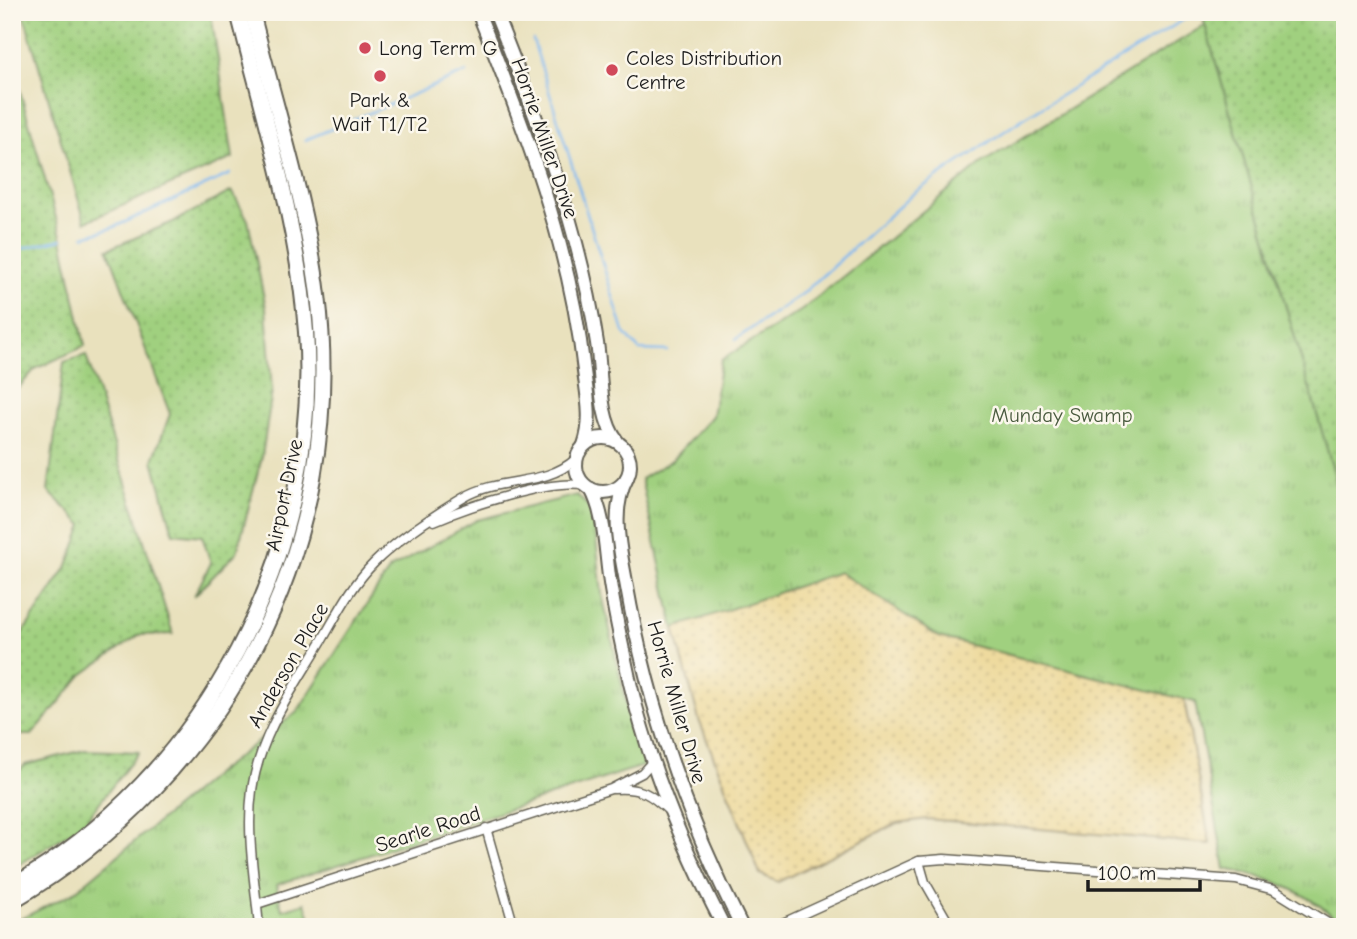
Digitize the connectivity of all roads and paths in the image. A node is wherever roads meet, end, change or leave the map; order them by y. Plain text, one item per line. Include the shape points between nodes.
1 (239, 12) edge
2 (252, 12) edge
3 (478, 12) edge
4 (495, 12) edge
5 (617, 441) junction
6 (584, 445) junction
7 (576, 459) junction
8 (627, 478) junction
9 (588, 488) junction
10 (413, 532) junction
11 (653, 761) junction
12 (611, 789) junction
13 (673, 816) junction
14 (486, 828) junction
15 (919, 861) junction
16 (12, 886) edge
17 (12, 900) edge
18 (257, 904) junction
19 (259, 927) edge
20 (514, 927) edge
21 (724, 927) edge
22 (742, 927) edge
23 (774, 927) edge
24 (951, 927) edge
25 (1335, 927) edge

1 - 16 highway, Airport Drive via 295,251 304,310 306,419 288,523 263,597 239,649 179,741 117,808
2 - 17 highway, Airport Drive via 319,304 321,408 306,512 288,574 265,629 197,742 123,822 74,861
3 - 6 main road, Horrie Miller Drive via 527,134 563,252 589,414
4 - 5 main road, Horrie Miller Drive via 541,127 578,250 608,426
5 - 6 main road via 600,438
5 - 8 main road via 628,454
6 - 7 main road
7 - 9 main road via 577,474
7 - 10 street, Anderson Place via 548,477 503,481 481,489
8 - 9 main road via 607,492
8 - 22 main road, Horrie Miller Drive via 618,499 618,521 645,676 673,768
9 - 10 street, Anderson Place via 562,484 485,503
9 - 11 main road, Horrie Miller Drive via 600,508 612,600
10 - 18 street, Anderson Place via 373,564 349,595 264,744 250,813
11 - 12 street, Searle Road via 642,773
11 - 13 main road, Horrie Miller Drive
12 - 13 street, Searle Road via 636,788 650,794
12 - 14 street, Searle Road
13 - 21 main road, Horrie Miller Drive
14 - 18 street, Searle Road
14 - 20 street
15 - 23 street
15 - 24 street via 925,882
15 - 25 street via 1236,880 1275,890
18 - 19 street, Anderson Place

